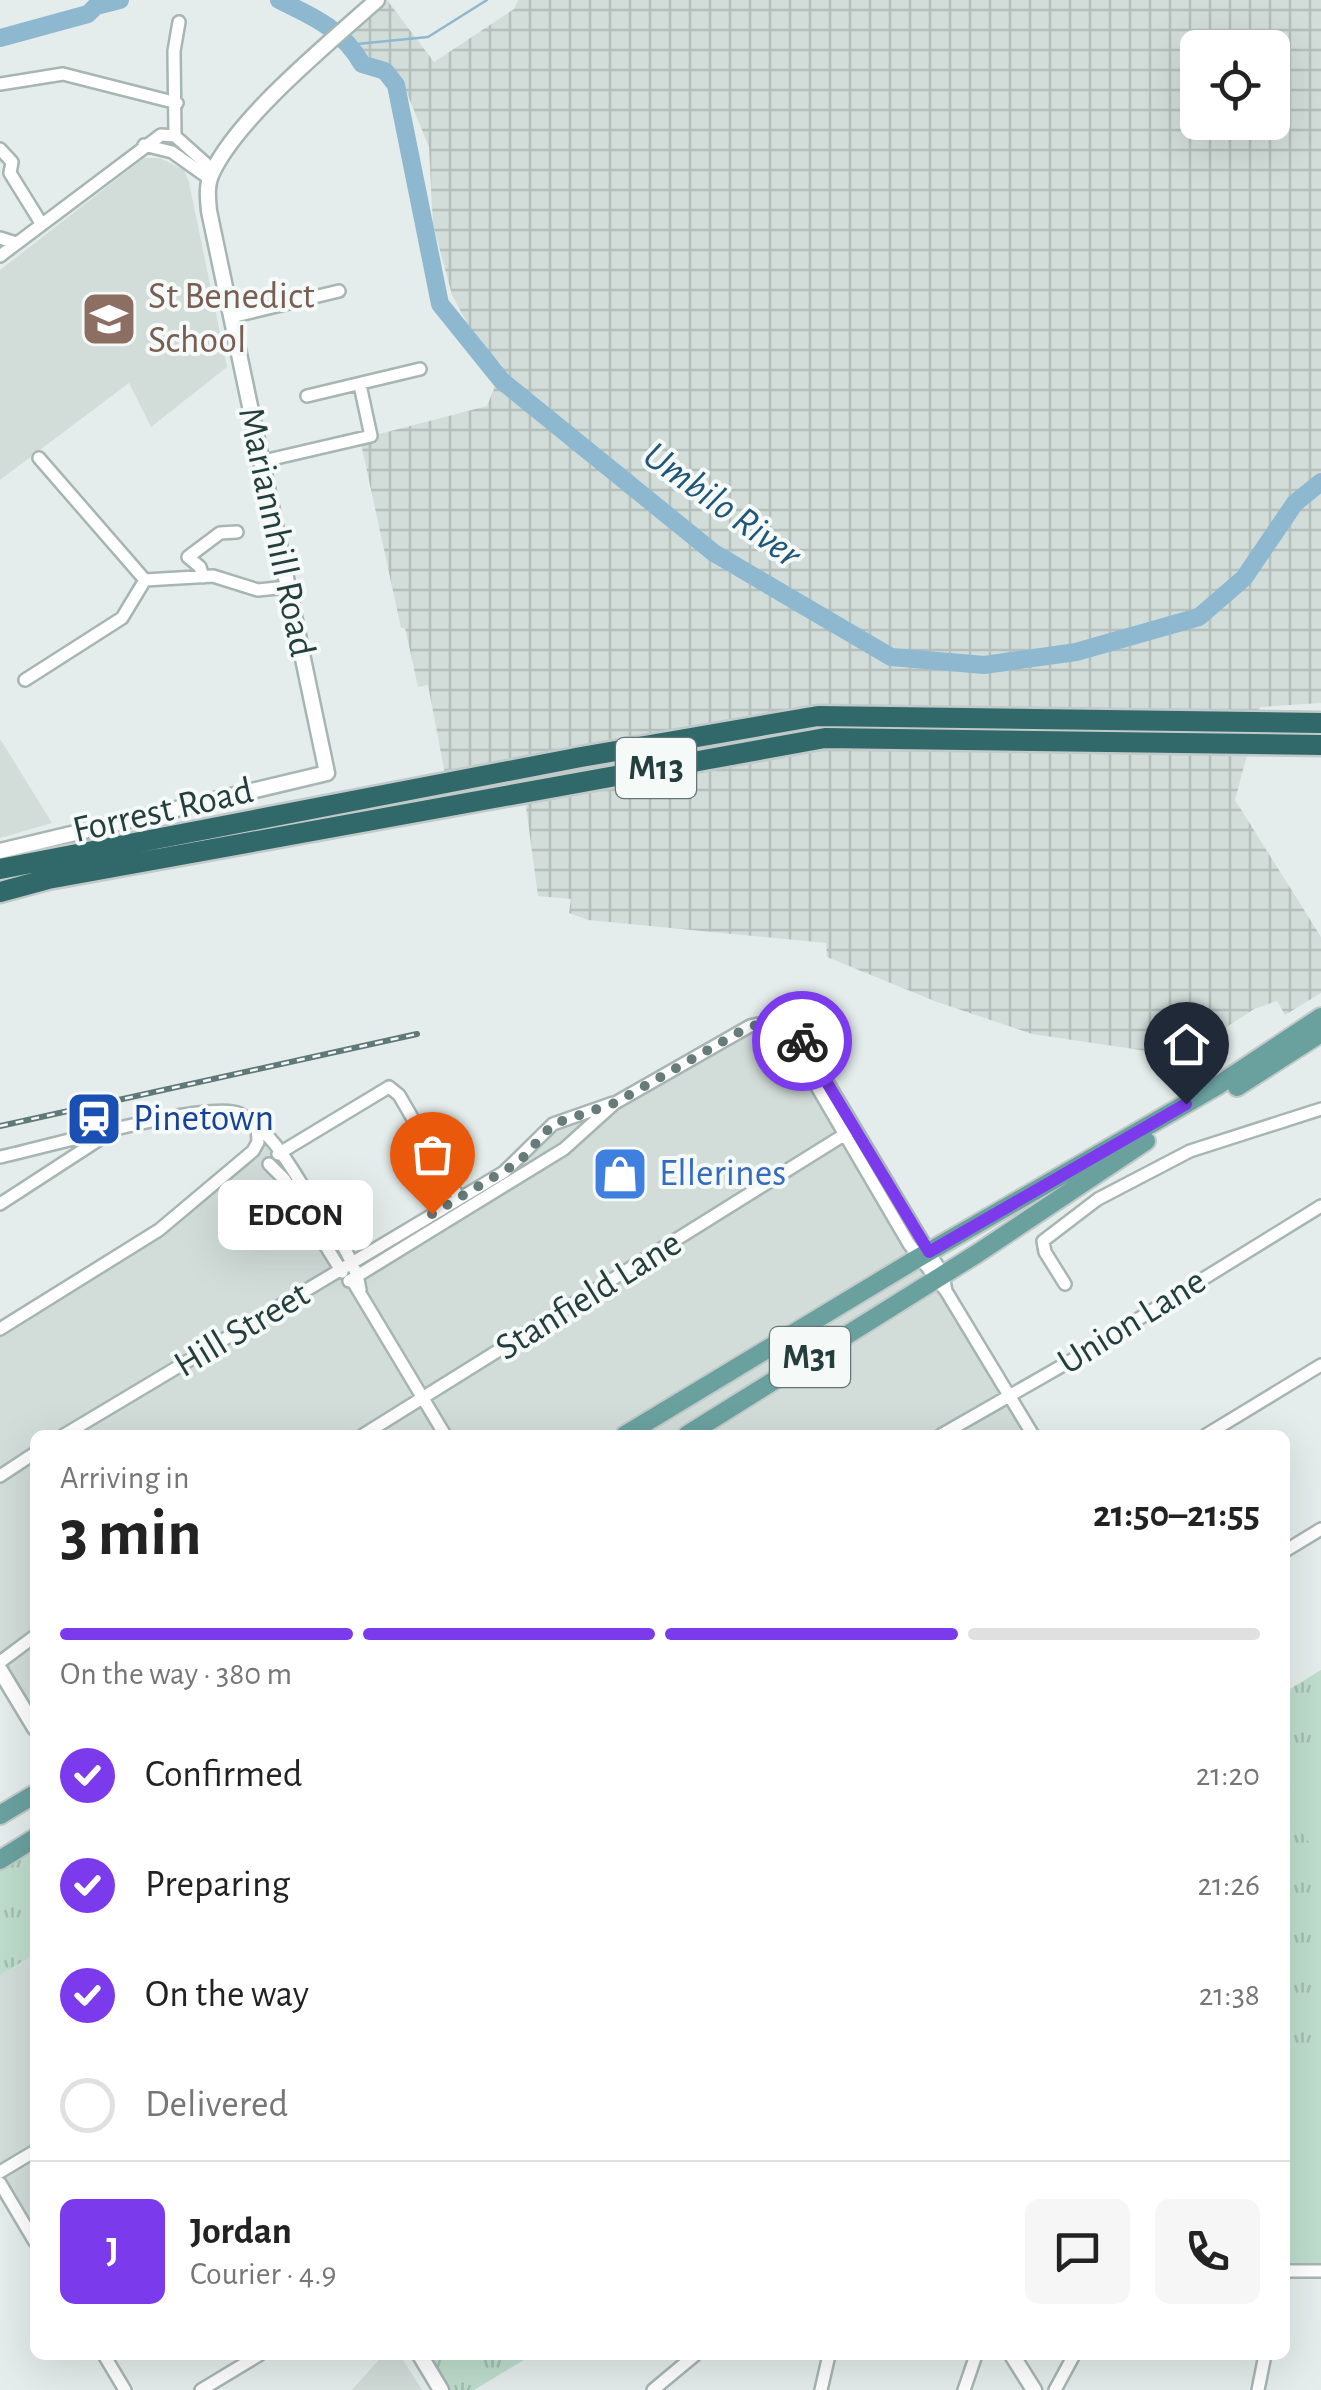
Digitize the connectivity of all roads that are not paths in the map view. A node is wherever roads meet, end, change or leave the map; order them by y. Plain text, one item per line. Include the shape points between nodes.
1 (377, 0) edge
2 (179, 22) dead end
3 (0, 84) edge
4 (177, 102) junction
5 (175, 136) junction
6 (144, 145) junction
7 (0, 149) edge
8 (212, 174) junction
9 (41, 223) junction
10 (0, 238) edge
11 (16, 243) junction
12 (0, 256) edge
13 (338, 291) dead end
14 (231, 317) junction
15 (420, 370) dead end
16 (360, 385) junction
17 (307, 396) dead end
18 (38, 458) dead end
19 (259, 462) junction
20 (237, 532) dead end
21 (202, 577) junction
22 (145, 580) junction
23 (288, 587) junction
24 (25, 680) dead end
25 (1321, 712) edge
26 (1130, 720) junction
27 (1321, 724) edge
28 (1064, 740) junction
29 (1321, 746) edge
30 (323, 748) junction
31 (1321, 754) edge
32 (327, 773) joint
33 (300, 779) junction
34 (0, 851) edge
35 (0, 869) edge
36 (0, 892) edge
37 (1321, 1017) edge
38 (1321, 1033) edge
39 (615, 1103) junction
40 (1321, 1109) edge
41 (563, 1118) junction
42 (256, 1125) junction
43 (850, 1131) junction
44 (107, 1134) junction
45 (578, 1139) junction
46 (280, 1151) junction
47 (0, 1157) edge
48 (269, 1164) junction
49 (238, 1166) junction
50 (459, 1198) junction
51 (0, 1204) edge
52 (1321, 1206) edge
53 (924, 1255) junction
54 (345, 1266) junction
55 (356, 1282) junction
56 (941, 1282) junction
57 (1065, 1284) dead end
58 (0, 1329) edge
59 (1321, 1365) edge
60 (1008, 1396) junction
61 (424, 1398) junction
62 (72, 1430) edge
63 (370, 1430) edge
64 (442, 1430) edge
65 (634, 1430) edge
66 (695, 1430) edge
67 (950, 1430) edge
68 (1030, 1430) edge
69 (1214, 1430) edge
70 (30, 1457) edge
71 (0, 1476) edge
72 (1319, 1534) edge
73 (1290, 1548) edge
74 (30, 1640) edge
75 (0, 1666) edge
76 (30, 1719) edge
77 (30, 1797) edge
78 (0, 1815) edge
79 (30, 1841) edge
80 (0, 1860) edge
81 (30, 2154) edge
82 (0, 2172) edge
83 (0, 2183) edge
84 (30, 2234) edge
85 (1290, 2271) edge
86 (1321, 2271) edge
87 (107, 2360) edge
88 (251, 2360) edge
89 (423, 2360) edge
90 (685, 2360) edge
91 (828, 2360) edge
92 (974, 2360) edge
93 (1015, 2360) edge
94 (1071, 2360) edge
95 (1264, 2360) edge
96 (125, 2390) edge
97 (201, 2390) edge
98 (442, 2390) edge
99 (653, 2390) edge
100 (821, 2390) edge
101 (964, 2390) edge
102 (1034, 2390) edge
103 (1055, 2390) edge
104 (1258, 2390) edge

1 - 8 street via 256,116
2 - 4 street
3 - 4 street via 62,74
4 - 5 street
5 - 6 street
5 - 8 street
6 - 8 street
6 - 9 street
7 - 9 street
8 - 14 street, Mariannhill Road via 209,212
9 - 11 street
10 - 11 street
11 - 12 street
13 - 14 street
14 - 19 street, Mariannhill Road
15 - 16 street
16 - 17 street
16 - 19 street via 371,436
18 - 22 street
19 - 23 street, Mariannhill Road
20 - 21 street via 220,532 188,557
21 - 22 street
21 - 23 street via 221,576 258,590
22 - 24 street via 122,618
23 - 30 street, Mariannhill Road
25 - 26 highway via 1191,712
26 - 27 highway, M13
26 - 35 highway, M13 via 818,716
28 - 29 highway, M13
28 - 31 highway
28 - 36 highway, M13 via 811,740
30 - 32 street, Mariannhill Road
30 - 33 street
32 - 33 street, Forrest Road
33 - 34 street, Forrest Road
37 - 53 main road, M31 via 1217,1086
38 - 56 main road, M31 via 1114,1161
39 - 41 street, Hill Street
39 - 43 street, Hill Street via 766,1022 793,1033 807,1048
39 - 45 street, Hill Street
40 - 57 street via 1190,1151 1098,1199 1043,1241
41 - 45 street
41 - 50 street, Hill Street via 519,1162
42 - 44 street via 231,1110 214,1110
42 - 46 street
42 - 49 street via 256,1146
43 - 53 street
43 - 61 street, Stanfield Lane
44 - 47 street
44 - 51 street
45 - 55 street, Hill Street
46 - 48 street
46 - 50 street via 389,1087
46 - 54 street
48 - 49 street
48 - 54 street
49 - 58 street via 160,1230
50 - 54 street, Hill Street
52 - 60 street, Union Lane
53 - 56 street
53 - 65 main road, M31
54 - 55 street
54 - 62 street, Hill Street
55 - 61 street
56 - 60 street
56 - 66 main road, M31
59 - 69 street
60 - 67 street, Union Lane
60 - 68 street
61 - 63 street, Stanfield Lane
61 - 64 street
70 - 71 street
72 - 73 street
74 - 75 street
75 - 76 street
77 - 78 main road
79 - 80 main road
81 - 82 street
83 - 84 street
85 - 86 street
87 - 96 street
88 - 97 street
89 - 98 street
90 - 99 street
91 - 100 street
92 - 101 street
93 - 102 street
94 - 103 street
95 - 104 street

